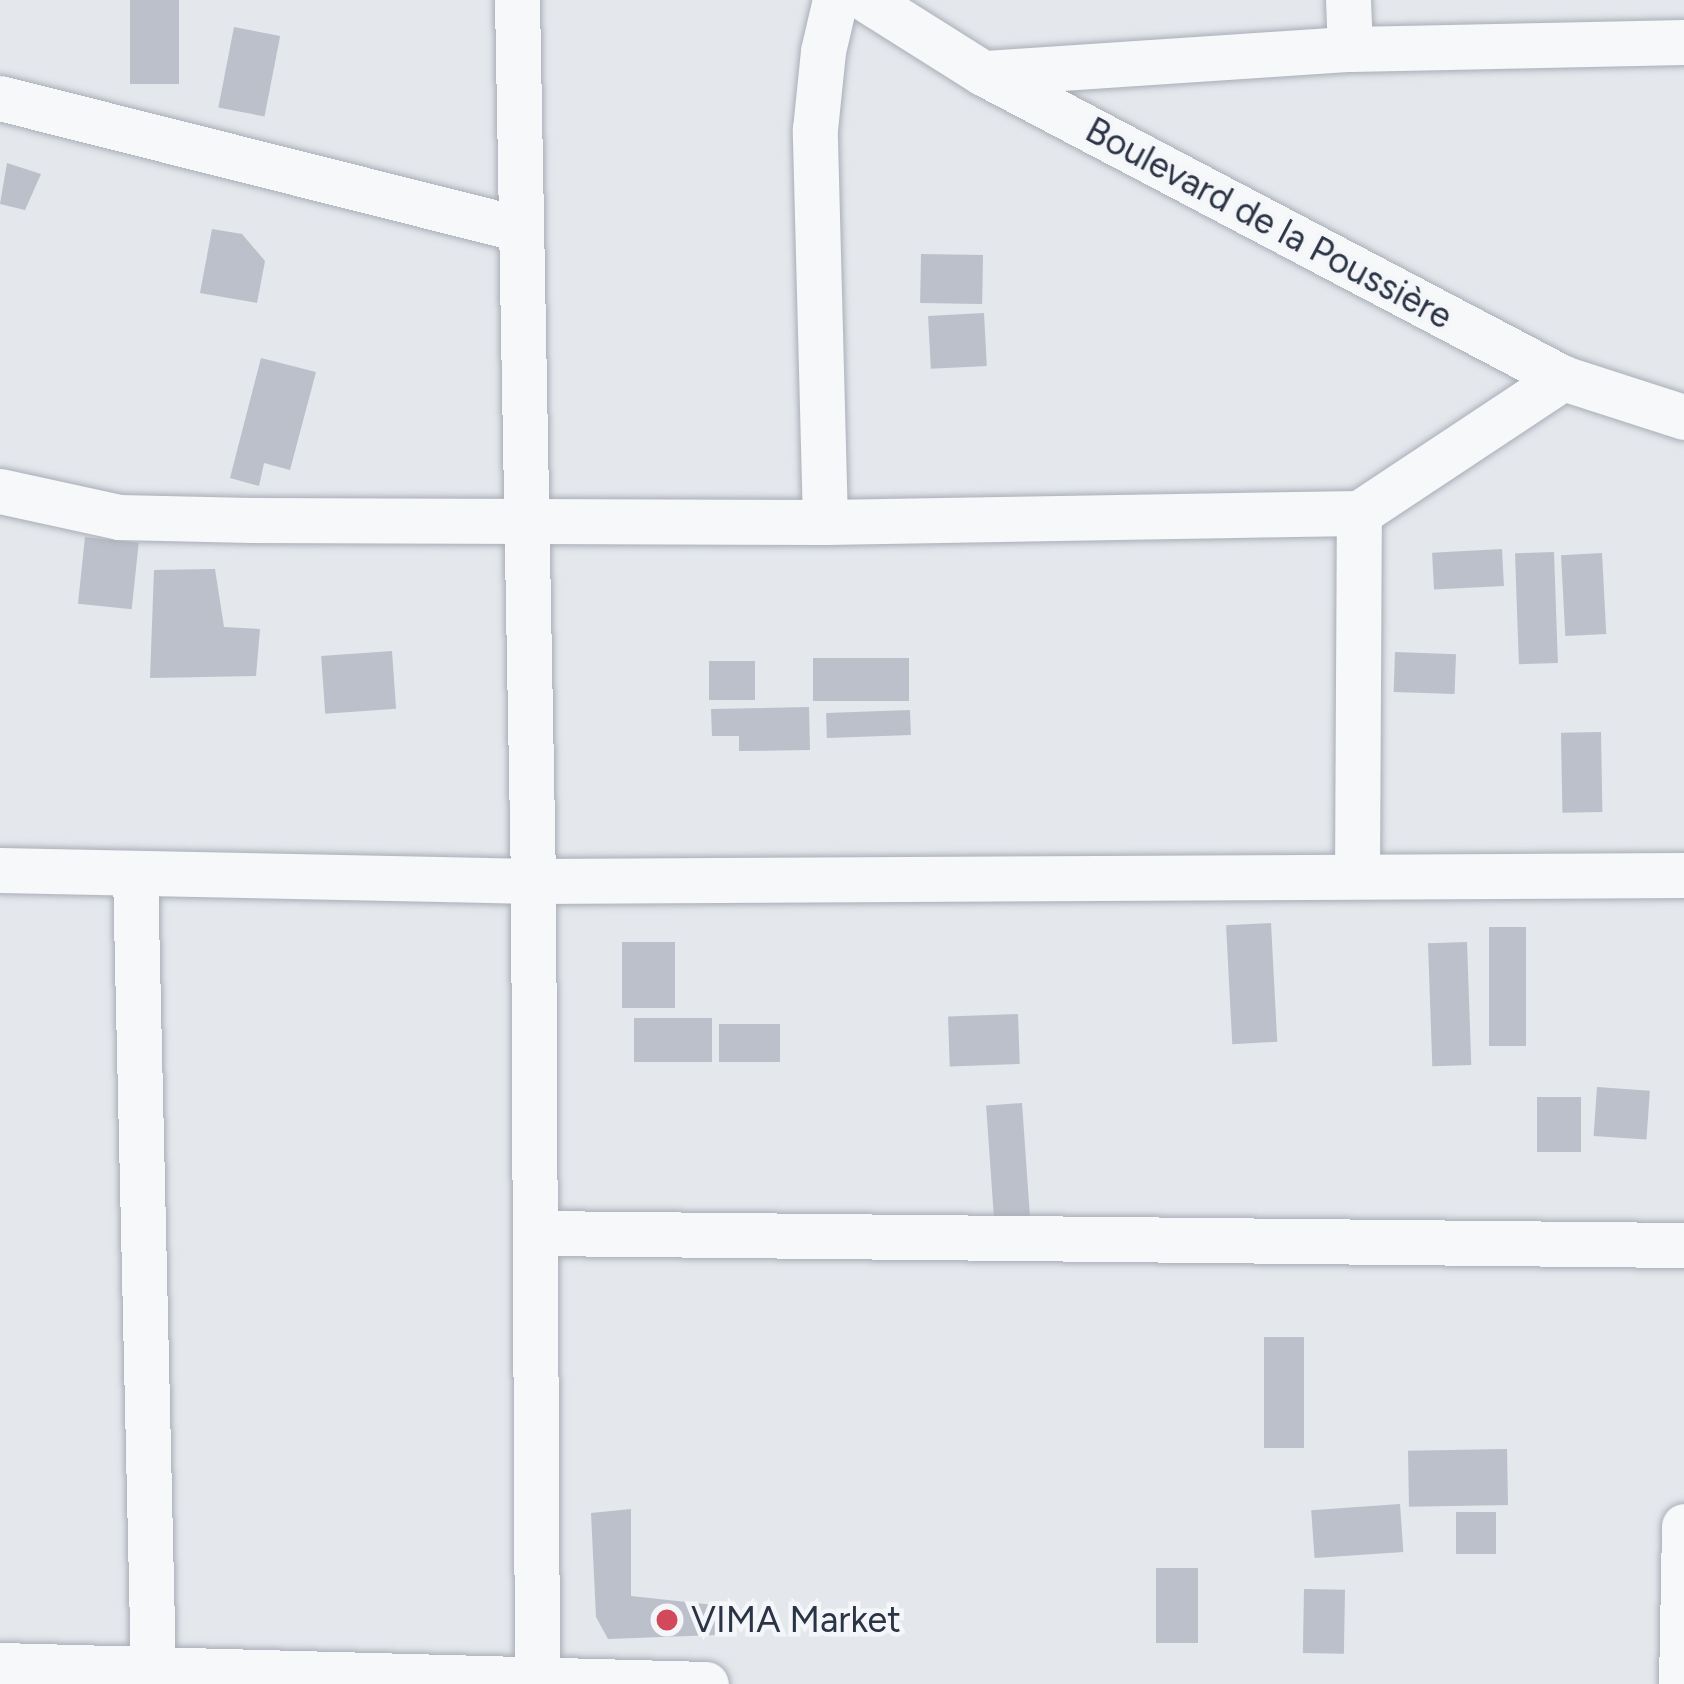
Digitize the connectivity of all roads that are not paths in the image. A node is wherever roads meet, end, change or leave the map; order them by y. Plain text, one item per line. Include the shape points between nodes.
1 (517, 0) edge
2 (836, 0) edge
3 (867, 0) edge
4 (1348, 0) edge
5 (1684, 42) edge
6 (1350, 49) junction
7 (983, 73) junction
8 (0, 98) edge
9 (520, 229) junction
10 (1563, 378) junction
11 (1684, 416) edge
12 (0, 491) edge
13 (1359, 513) junction
14 (526, 518) junction
15 (825, 522) junction
16 (0, 870) edge
17 (135, 873) junction
18 (1358, 875) junction
19 (1684, 875) edge
20 (533, 881) junction
21 (537, 1233) junction
22 (1684, 1245) edge
23 (1684, 1526) edge
24 (0, 1665) edge
25 (153, 1672) junction
26 (537, 1682) edge
27 (706, 1684) edge
28 (1681, 1684) edge

1 - 9 street
2 - 15 street via 814,129
3 - 7 street, Boulevard de la Poussière
4 - 6 street
5 - 6 street
6 - 7 street
7 - 10 street, Boulevard de la Poussière
8 - 9 street
9 - 14 street
10 - 11 street, Boulevard de la Poussière
10 - 13 street
12 - 14 street via 119,517
13 - 15 street
13 - 18 street
14 - 15 street
14 - 20 street
16 - 17 street
17 - 20 street
17 - 25 street
18 - 19 street
18 - 20 street
20 - 21 street
21 - 22 street
21 - 26 street
23 - 28 street
24 - 25 street
25 - 26 street
26 - 27 street

